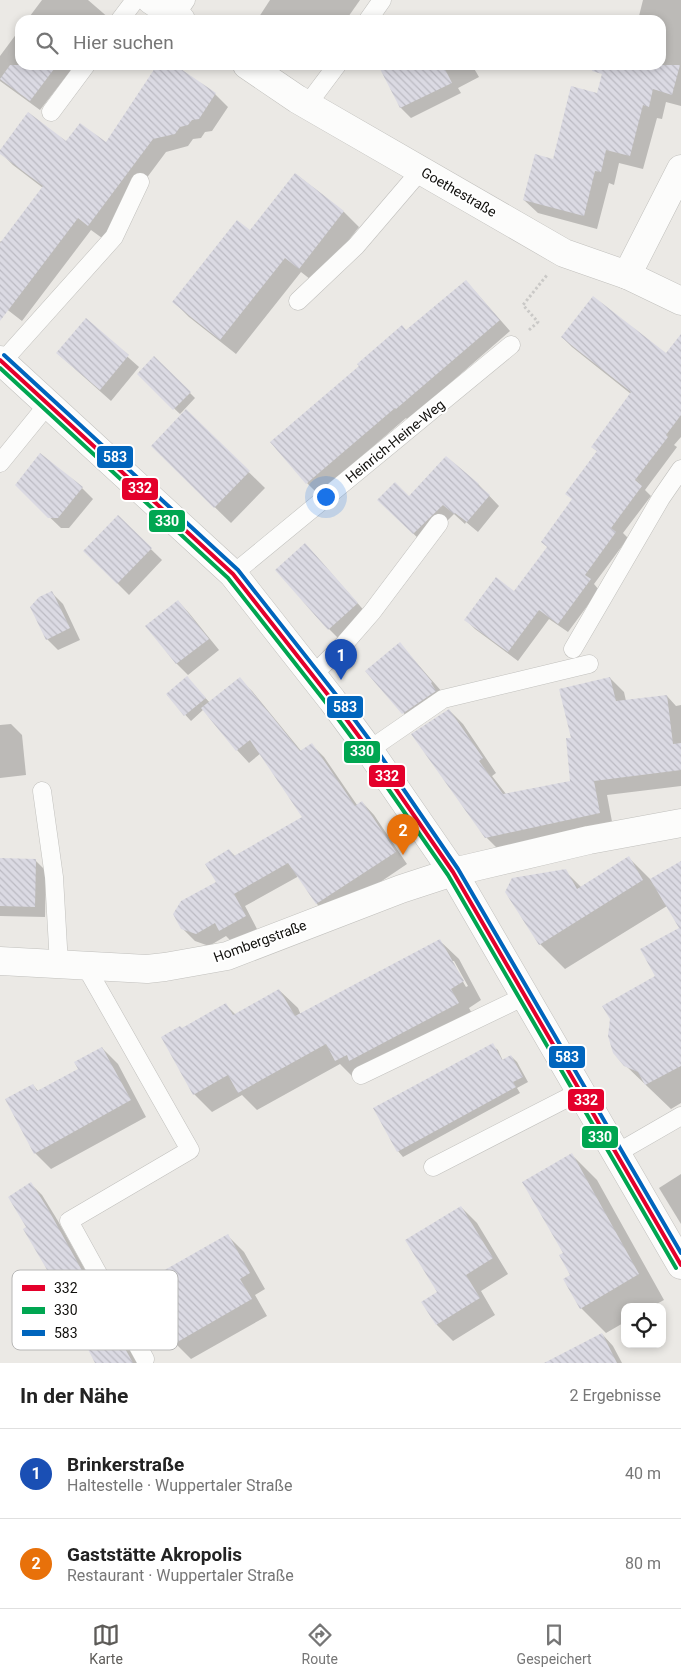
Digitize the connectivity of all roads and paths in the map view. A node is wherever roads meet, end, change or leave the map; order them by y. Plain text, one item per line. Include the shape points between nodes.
1 (135, 0) edge
2 (151, 0) edge
3 (382, 0) edge
4 (181, 12) edge
5 (124, 15) edge
6 (372, 15) edge
7 (82, 70) edge
8 (254, 70) edge
9 (333, 70) edge
10 (307, 105) junction
11 (50, 112) dead end
12 (681, 169) edge
13 (421, 170) junction
14 (140, 182) dead end
15 (564, 253) junction
16 (627, 275) junction
17 (298, 300) dead end
18 (681, 301) edge
19 (511, 345) joint
20 (1, 361) edge
21 (48, 404) junction
22 (0, 463) edge
23 (681, 469) edge
24 (439, 524) dead end
25 (233, 574) junction
26 (573, 649) dead end
27 (589, 664) dead end
28 (312, 675) junction
29 (369, 750) junction
30 (42, 792) dead end
31 (681, 823) edge
32 (453, 872) junction
33 (0, 962) edge
34 (59, 965) junction
35 (86, 967) junction
36 (525, 996) junction
37 (361, 1075) dead end
38 (581, 1091) junction
39 (681, 1116) edge
40 (617, 1153) junction
41 (433, 1167) dead end
42 (681, 1265) edge
43 (96, 1270) edge
44 (140, 1350) edge
45 (145, 1359) dead end

1 - 5 lane
2 - 4 street
3 - 6 lane
7 - 11 lane
8 - 10 street, Goethestraße
9 - 10 lane
10 - 13 street, Goethestraße
12 - 16 street
13 - 15 street, Goethestraße
13 - 17 lane via 356,246
14 - 20 lane via 114,237
15 - 16 street, Goethestraße
15 - 19 path via 523,305 538,322
16 - 18 street, Goethestraße
19 - 25 lane, Heinrich-Heine-Weg
20 - 21 street
21 - 22 lane
21 - 25 street
23 - 26 lane
24 - 28 lane via 372,612
25 - 28 street
27 - 29 lane via 443,699
28 - 29 street
29 - 32 street
30 - 34 lane via 54,877
31 - 32 street, Hombergstraße via 589,840
32 - 35 street, Hombergstraße via 227,956 147,969
32 - 36 street
33 - 34 street, Hombergstraße
34 - 35 street, Hombergstraße
35 - 43 lane via 190,1150 69,1221
36 - 37 lane
36 - 38 street
38 - 40 street
38 - 41 lane
39 - 40 lane
40 - 42 street
44 - 45 lane

